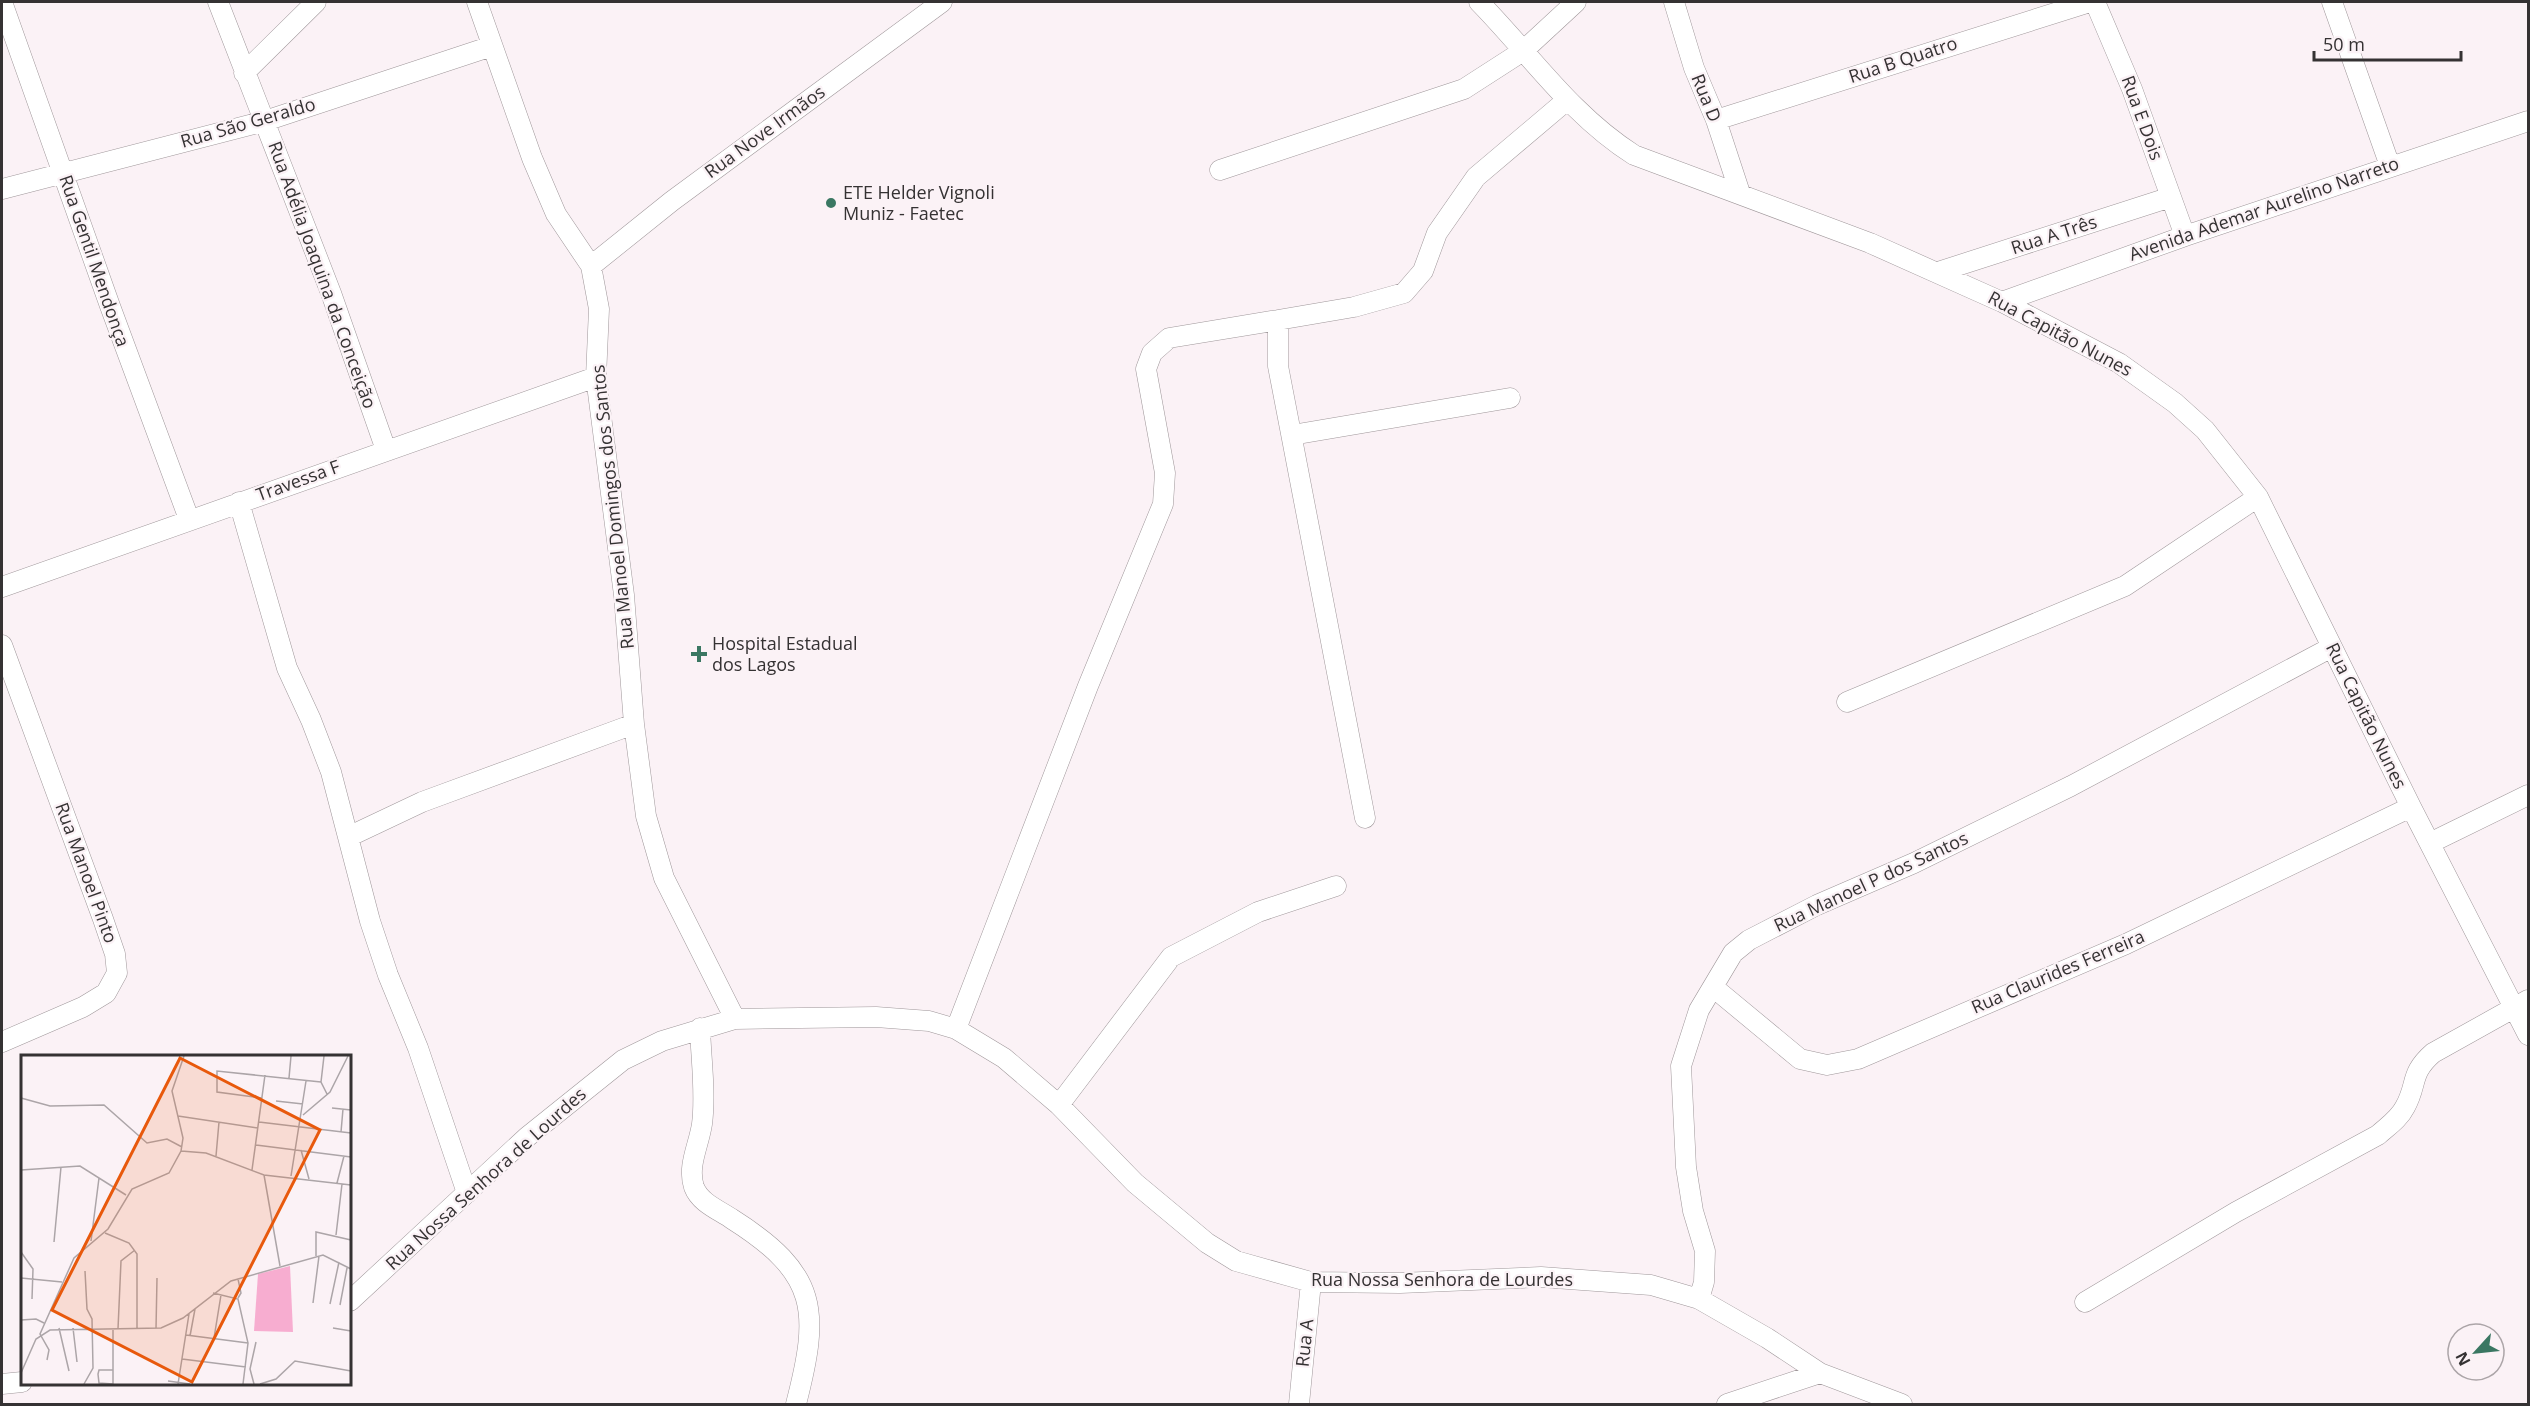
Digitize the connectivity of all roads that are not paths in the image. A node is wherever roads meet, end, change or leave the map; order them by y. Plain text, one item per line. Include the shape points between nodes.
1 (2, 2) edge
2 (218, 2) edge
3 (316, 2) edge
4 (477, 2) edge
5 (942, 2) edge
6 (1479, 2) edge
7 (1576, 2) edge
8 (1674, 2) edge
9 (2090, 2) edge
10 (2095, 2) edge
11 (2332, 2) edge
12 (492, 46) junction
13 (1522, 51) junction
14 (244, 73) junction
15 (1567, 100) junction
16 (1716, 120) junction
17 (265, 121) junction
18 (2529, 121) edge
19 (2390, 165) junction
20 (1220, 170) dead end
21 (64, 174) junction
22 (2, 189) edge
23 (1740, 194) junction
24 (2170, 197) junction
25 (2185, 236) junction
26 (591, 266) junction
27 (1938, 272) junction
28 (2002, 302) junction
29 (1278, 320) junction
30 (596, 377) junction
31 (1510, 398) dead end
32 (1292, 435) junction
33 (386, 450) junction
34 (2258, 497) junction
35 (239, 502) junction
36 (189, 519) junction
37 (2, 587) edge
38 (2, 645) edge
39 (2332, 647) junction
40 (1848, 702) dead end
41 (634, 724) junction
42 (2529, 795) edge
43 (2411, 807) junction
44 (1365, 818) dead end
45 (348, 837) junction
46 (2430, 843) junction
47 (1336, 886) dead end
48 (1713, 987) junction
49 (2522, 1003) edge
50 (735, 1018) junction
51 (700, 1028) junction
52 (956, 1029) junction
53 (2529, 1035) edge
54 (2, 1042) edge
55 (1059, 1105) junction
56 (467, 1193) junction
57 (1311, 1282) junction
58 (1699, 1299) junction
59 (351, 1300) edge
60 (2085, 1302) dead end
61 (1820, 1373) junction
62 (21, 1382) edge
63 (2, 1384) edge
64 (796, 1404) edge
65 (1299, 1404) edge
66 (1727, 1404) edge
67 (1902, 1404) edge

1 - 21 street, Rua Gentil Mendonça
2 - 14 street, Rua Adélia Joaquina da Conceição
3 - 14 street
4 - 12 street, Rua Manoel Domingos dos Santos
5 - 26 street, Rua Nove Irmãos via 672,201
6 - 13 street, Rua Capitão Nunes
7 - 13 street
8 - 16 street, Rua D via 1694,68
9 - 16 street, Rua B Quatro
10 - 24 street, Rua E Dois via 2132,89
11 - 19 street
12 - 17 street, Rua São Geraldo
12 - 26 street, Rua Manoel Domingos dos Santos via 556,214
13 - 15 street, Rua Capitão Nunes
13 - 20 street via 1464,89
14 - 17 street, Rua Adélia Joaquina da Conceição
15 - 23 street, Rua Capitão Nunes via 1612,141 1634,155
15 - 29 street via 1476,177 1437,233 1423,271 1404,293 1354,307
16 - 23 street, Rua D
17 - 21 street, Rua São Geraldo
17 - 33 street, Rua Adélia Joaquina da Conceição
18 - 19 street, Avenida Ademar Aurelino Narreto
19 - 25 street, Avenida Ademar Aurelino Narreto
21 - 22 street, Rua São Geraldo
21 - 36 street, Rua Gentil Mendonça
23 - 27 street, Rua Capitão Nunes
24 - 25 street, Rua E Dois
24 - 27 street, Rua A Três
25 - 28 street, Avenida Ademar Aurelino Narreto
26 - 30 street, Rua Manoel Domingos dos Santos via 599,309
27 - 28 street, Rua Capitão Nunes
28 - 34 street, Rua Capitão Nunes via 2118,363 2175,403 2205,430
29 - 32 street via 1278,366
29 - 52 street via 1169,338 1152,353 1146,369 1166,473 1163,504
30 - 33 street, Travessa F
30 - 41 street, Rua Manoel Domingos dos Santos via 624,595
31 - 32 street
32 - 44 street
33 - 35 street, Travessa F
34 - 39 street, Rua Capitão Nunes
34 - 40 street via 2125,586
35 - 36 street, Travessa F
35 - 45 street via 284,658 331,772
36 - 37 street, Travessa F
38 - 54 street, Rua Manoel Pinto via 103,919 117,973 106,993
39 - 43 street, Rua Capitão Nunes
39 - 48 street, Rua Manoel P dos Santos via 2071,786 1749,940 1733,953
41 - 45 street via 422,802
41 - 50 street, Rua Manoel Domingos dos Santos via 646,816 664,878
42 - 46 street
43 - 46 street, Rua Capitão Nunes
43 - 48 street, Rua Claurides Ferreira via 2126,944 1858,1059 1827,1065 1800,1059
45 - 56 street via 388,975 418,1048
46 - 49 street, Rua Capitão Nunes
47 - 55 street via 1258,912 1171,957
48 - 58 street, Rua Manoel P dos Santos via 1699,1010 1680,1066 1686,1167 1705,1251
49 - 53 street, Rua Capitão Nunes
49 - 60 street via 2433,1053 2419,1065 2406,1106 2378,1134
50 - 51 street, Rua Nossa Senhora de Lourdes
50 - 52 street, Rua Nossa Senhora de Lourdes via 876,1017
51 - 56 street, Rua Nossa Senhora de Lourdes via 623,1060 527,1137
51 - 64 street via 702,1124 693,1164 694,1187 703,1200 773,1248 805,1292 811,1330
52 - 55 street, Rua Nossa Senhora de Lourdes via 1004,1058
55 - 57 street, Rua Nossa Senhora de Lourdes via 1135,1183 1208,1243 1236,1261
56 - 59 street, Rua Nossa Senhora de Lourdes
57 - 58 street, Rua Nossa Senhora de Lourdes via 1541,1277 1651,1285
57 - 65 street, Rua A
58 - 61 street, Rua Nossa Senhora de Lourdes
61 - 66 street
61 - 67 street, Rua Nossa Senhora de Lourdes
62 - 63 street

